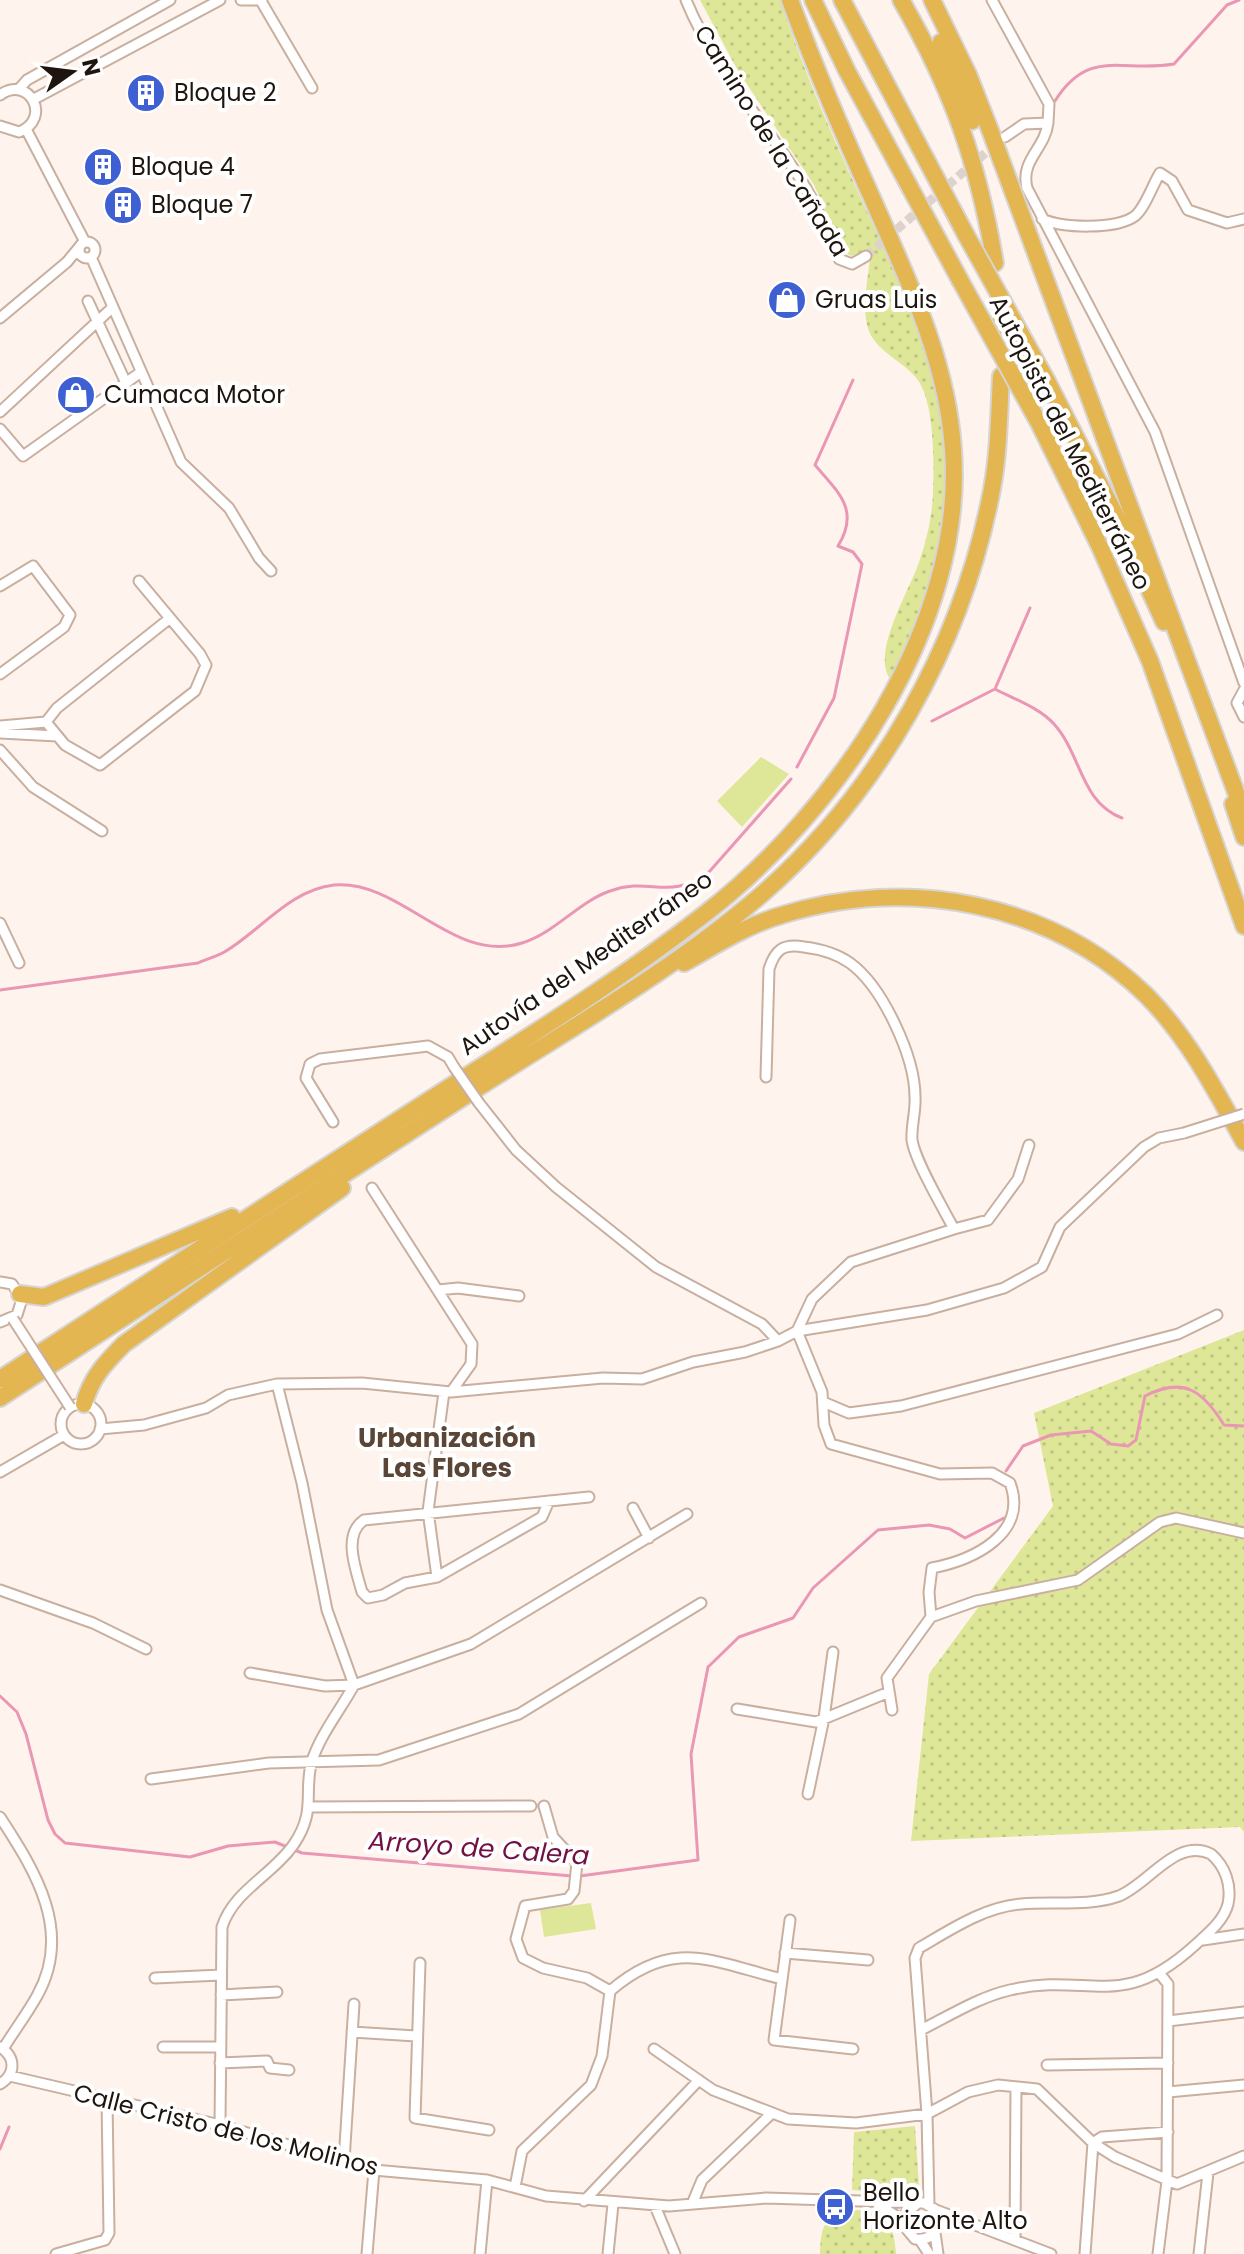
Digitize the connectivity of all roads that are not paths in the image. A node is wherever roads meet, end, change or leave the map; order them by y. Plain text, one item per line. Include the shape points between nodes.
1 (220, 0) edge
2 (241, 0) edge
3 (261, 0) edge
4 (686, 0) edge
5 (790, 0) edge
6 (813, 0) edge
7 (842, 0) edge
8 (901, 0) edge
9 (919, 0) edge
10 (932, 0) edge
11 (985, 0) edge
12 (165, 2) edge
13 (993, 4) edge
14 (312, 88) dead end
15 (19, 89) junction
16 (1, 92) edge
17 (34, 99) junction
18 (1048, 123) junction
19 (0, 126) edge
20 (26, 129) junction
21 (1005, 137) tunnel mouth
22 (987, 216) junction
23 (1042, 219) junction
24 (1244, 219) edge
25 (83, 244) junction
26 (866, 256) dead end
27 (88, 258) junction
28 (67, 262) junction
29 (995, 263) dead end
30 (88, 301) dead end
31 (113, 307) junction
32 (0, 318) edge
33 (96, 322) junction
34 (141, 372) junction
35 (1001, 376) dead end
36 (126, 383) junction
37 (0, 412) edge
38 (0, 429) edge
39 (271, 571) dead end
40 (139, 581) dead end
41 (0, 586) edge
42 (169, 619) junction
43 (0, 674) edge
44 (1244, 683) edge
45 (1244, 690) edge
46 (1244, 717) edge
47 (46, 722) junction
48 (0, 726) edge
49 (0, 733) edge
50 (57, 736) junction
51 (0, 750) edge
52 (1244, 814) edge
53 (102, 831) dead end
54 (1244, 837) edge
55 (0, 923) edge
56 (1244, 926) edge
57 (19, 963) dead end
58 (649, 976) junction
59 (766, 1077) dead end
60 (1244, 1114) edge
61 (333, 1122) dead end
62 (396, 1141) junction
63 (1244, 1142) edge
64 (1029, 1145) dead end
65 (341, 1157) junction
66 (372, 1188) dead end
67 (954, 1229) junction
68 (0, 1282) edge
69 (438, 1290) junction
70 (20, 1294) junction
71 (519, 1296) dead end
72 (1217, 1315) dead end
73 (13, 1319) junction
74 (0, 1322) edge
75 (797, 1331) junction
76 (778, 1341) junction
77 (0, 1379) edge
78 (277, 1384) junction
79 (448, 1392) junction
80 (0, 1398) edge
81 (823, 1402) junction
82 (77, 1406) junction
83 (100, 1429) junction
84 (64, 1435) junction
85 (0, 1472) edge
86 (589, 1497) dead end
87 (549, 1501) junction
88 (633, 1508) dead end
89 (428, 1511) junction
90 (687, 1514) dead end
91 (1244, 1533) edge
92 (649, 1538) junction
93 (437, 1577) junction
94 (0, 1590) edge
95 (701, 1603) dead end
96 (931, 1617) junction
97 (146, 1649) dead end
98 (833, 1652) dead end
99 (250, 1673) dead end
100 (354, 1685) junction
101 (889, 1692) junction
102 (737, 1709) dead end
103 (892, 1710) dead end
104 (824, 1718) junction
105 (312, 1762) junction
106 (151, 1779) dead end
107 (808, 1794) dead end
108 (531, 1806) dead end
109 (544, 1806) dead end
110 (309, 1807) junction
111 (0, 1817) edge
112 (790, 1920) dead end
113 (1218, 1922) junction
114 (1233, 1934) junction
115 (1244, 1934) edge
116 (1199, 1941) junction
117 (785, 1953) junction
118 (868, 1960) dead end
119 (420, 1963) dead end
120 (1160, 1974) junction
121 (221, 1975) junction
122 (155, 1978) dead end
123 (782, 1979) junction
124 (610, 1991) junction
125 (277, 1992) dead end
126 (221, 1995) junction
127 (354, 2004) dead end
128 (1244, 2012) edge
129 (1168, 2021) junction
130 (921, 2030) junction
131 (352, 2032) junction
132 (416, 2036) junction
133 (163, 2047) dead end
134 (220, 2047) junction
135 (2, 2048) edge
136 (654, 2049) dead end
137 (853, 2049) dead end
138 (220, 2063) junction
139 (1168, 2063) junction
140 (1047, 2065) dead end
141 (289, 2070) dead end
142 (10, 2076) junction
143 (699, 2080) junction
144 (0, 2084) edge
145 (1244, 2085) edge
146 (1016, 2087) junction
147 (1168, 2092) junction
148 (107, 2099) junction
149 (772, 2113) junction
150 (927, 2114) junction
151 (220, 2125) junction
152 (489, 2130) dead end
153 (1168, 2132) junction
154 (1093, 2143) junction
155 (1244, 2156) edge
156 (344, 2161) junction
157 (374, 2170) junction
158 (1208, 2173) junction
159 (487, 2180) junction
160 (1167, 2181) junction
161 (515, 2187) junction
162 (584, 2201) junction
163 (873, 2201) junction
164 (613, 2204) junction
165 (692, 2204) junction
166 (917, 2204) junction
167 (655, 2206) junction
168 (932, 2208) junction
169 (905, 2222) junction
170 (961, 2222) junction
171 (936, 2231) junction
172 (920, 2240) junction
173 (1015, 2240) junction
174 (56, 2254) edge
175 (367, 2254) edge
176 (480, 2254) edge
177 (608, 2254) edge
178 (675, 2254) edge
179 (929, 2254) edge
180 (938, 2254) edge
181 (1051, 2254) edge
182 (1085, 2254) edge
183 (1158, 2254) edge
184 (1199, 2254) edge

1 - 17 street
2 - 3 street
3 - 14 street
4 - 26 street, Camino de la Cañada via 727,77 808,191 839,259 852,264
5 - 65 highway, Autovía del Mediterráneo via 921,312 947,401 954,480 946,551 926,617 900,676 854,754 747,877 698,919 580,1002
6 - 56 highway, Autopista del Mediterráneo, bridge via 1100,547 1155,673
7 - 54 highway, Autopista del Mediterráneo, bridge via 1047,381 1145,579
8 - 22 highway via 962,123
9 - 22 highway via 945,50 976,132 989,186
10 - 52 highway via 979,102
11 - 13 street
12 - 15 street
13 - 18 street via 1047,98
15 - 16 street
15 - 17 street
17 - 20 street via 37,112
18 - 21 street via 1024,124
18 - 23 street via 1024,177
19 - 20 street via 12,132
20 - 25 street
22 - 29 highway
23 - 24 street via 1072,226 1121,222 1136,216 1160,173 1172,181 1188,210 1227,223
23 - 44 street via 1155,432
25 - 27 street via 79,251
25 - 28 street
27 - 28 street
27 - 31 street
28 - 32 street
30 - 33 street
31 - 33 street
31 - 34 street
33 - 36 street
33 - 37 street
34 - 36 street
34 - 39 street via 183,465 229,508
35 - 58 highway, Autovía del Mediterráneo via 992,487 979,546 923,689 874,769 799,858 748,905
36 - 38 street via 23,456
40 - 42 street
41 - 43 street via 33,566 70,615 64,627
42 - 47 street
42 - 50 street via 206,665 195,691 100,765
45 - 46 street via 1237,703
47 - 48 street
47 - 50 street
49 - 50 street
51 - 53 street via 33,787
55 - 57 street
58 - 62 highway, Autovía del Mediterráneo
58 - 63 highway via 780,915 847,900 911,896 1002,911 1079,946 1146,996 1195,1059
59 - 67 street via 769,969 774,954 784,946 799,946 850,963 872,986 909,1058 915,1096 912,1141
60 - 75 street, bridge via 1144,1147 1060,1227 1042,1267 1004,1288 927,1310
61 - 76 street, bridge via 306,1078 310,1064 428,1046 448,1057 516,1150 546,1178 645,1258 762,1324
62 - 80 highway, Autovía del Mediterráneo
62 - 82 highway via 349,1183 124,1344
64 - 67 street via 1018,1179 988,1220
65 - 70 highway via 196,1235 44,1297
65 - 77 highway, Autovía del Mediterráneo
66 - 69 street
67 - 75 street via 851,1262 812,1299
68 - 70 street via 12,1284
69 - 71 street
69 - 79 street via 473,1352 471,1364
70 - 73 street via 20,1310
72 - 81 street via 1178,1334 901,1406 849,1413
73 - 74 street
73 - 82 street, bridge
75 - 76 street
75 - 81 street
76 - 79 street via 642,1379
78 - 79 street via 362,1383
78 - 83 street via 144,1425
78 - 100 street via 327,1610
79 - 89 street
81 - 96 street via 831,1444 940,1474 992,1473 1010,1483 1015,1498 1009,1523 995,1543 963,1562 932,1568
82 - 83 street via 95,1411
82 - 84 street via 62,1417
83 - 84 street via 81,1444
84 - 85 street
86 - 87 street
87 - 89 street
87 - 93 street via 542,1517
88 - 92 street
89 - 93 street
89 - 93 street via 364,1520 352,1537 355,1563 368,1598
90 - 92 street
91 - 96 street via 1176,1518 1160,1522 1078,1580 976,1601
92 - 100 street via 471,1644
94 - 97 street via 93,1623
95 - 105 street via 519,1714 379,1760
96 - 101 street via 887,1678
98 - 104 street
99 - 100 street via 325,1686
100 - 105 street
101 - 103 street
101 - 104 street
102 - 104 street via 816,1722
104 - 107 street
105 - 106 street
105 - 110 street
108 - 110 street
109 - 124 street via 553,1837 577,1863 574,1891 568,1899 525,1906 518,1949 532,1964 587,1978
110 - 121 street via 296,1841 226,1915
111 - 135 street via 45,1900 54,1938 37,1996
112 - 117 street
113 - 114 street via 1223,1932
113 - 116 street
113 - 130 street via 1226,1909 1228,1881 1216,1858 1198,1850 1176,1856 1122,1895 1101,1901 1017,1904 977,1915 916,1953
114 - 115 street
114 - 116 street
116 - 120 street
117 - 118 street
117 - 123 street
119 - 132 street
120 - 129 street via 1168,1984
120 - 130 street via 1111,1987 1008,1990
121 - 122 street
121 - 126 street
123 - 124 street via 690,1955 637,1968
123 - 137 street via 774,2040
124 - 161 street via 602,2056 591,2085 522,2151
125 - 126 street
126 - 134 street
127 - 131 street
128 - 129 street
129 - 139 street
130 - 150 street
131 - 132 street
131 - 156 street
132 - 152 street via 415,2118
133 - 134 street
134 - 138 street
135 - 142 street via 11,2058
136 - 143 street
138 - 141 street via 267,2061 270,2068
138 - 151 street
139 - 140 street
139 - 147 street
142 - 144 street
142 - 148 street, Calle Cristo de los Molinos
143 - 149 street
143 - 162 street
145 - 147 street
146 - 150 street via 968,2092
146 - 154 street via 1037,2089
146 - 173 street
147 - 153 street
148 - 151 street, Calle Cristo de los Molinos
148 - 174 street via 109,2233 105,2240
149 - 150 street via 788,2119 856,2123
149 - 165 street via 702,2180
150 - 168 street
151 - 156 street, Calle Cristo de los Molinos
153 - 154 street via 1102,2137
153 - 160 street
154 - 160 street
154 - 182 street
155 - 158 street
156 - 157 street, Calle Cristo de los Molinos
157 - 159 street, Calle Cristo de los Molinos
157 - 175 street
158 - 160 street via 1177,2184
158 - 184 street
159 - 161 street, Calle Cristo de los Molinos
159 - 176 street
160 - 183 street
161 - 162 street, Calle Cristo de los Molinos
162 - 164 street, Calle Cristo de los Molinos
163 - 165 street, Calle Cristo de los Molinos via 766,2198
163 - 166 street, Calle Cristo de los Molinos
163 - 169 street
164 - 167 street, Calle Cristo de los Molinos
164 - 177 street
165 - 167 street, Calle Cristo de los Molinos
166 - 168 street
166 - 169 street
167 - 178 street
168 - 170 street
168 - 171 street
169 - 172 street via 907,2233
170 - 171 street
170 - 173 street
171 - 172 street
171 - 180 street
172 - 179 street
173 - 181 street

